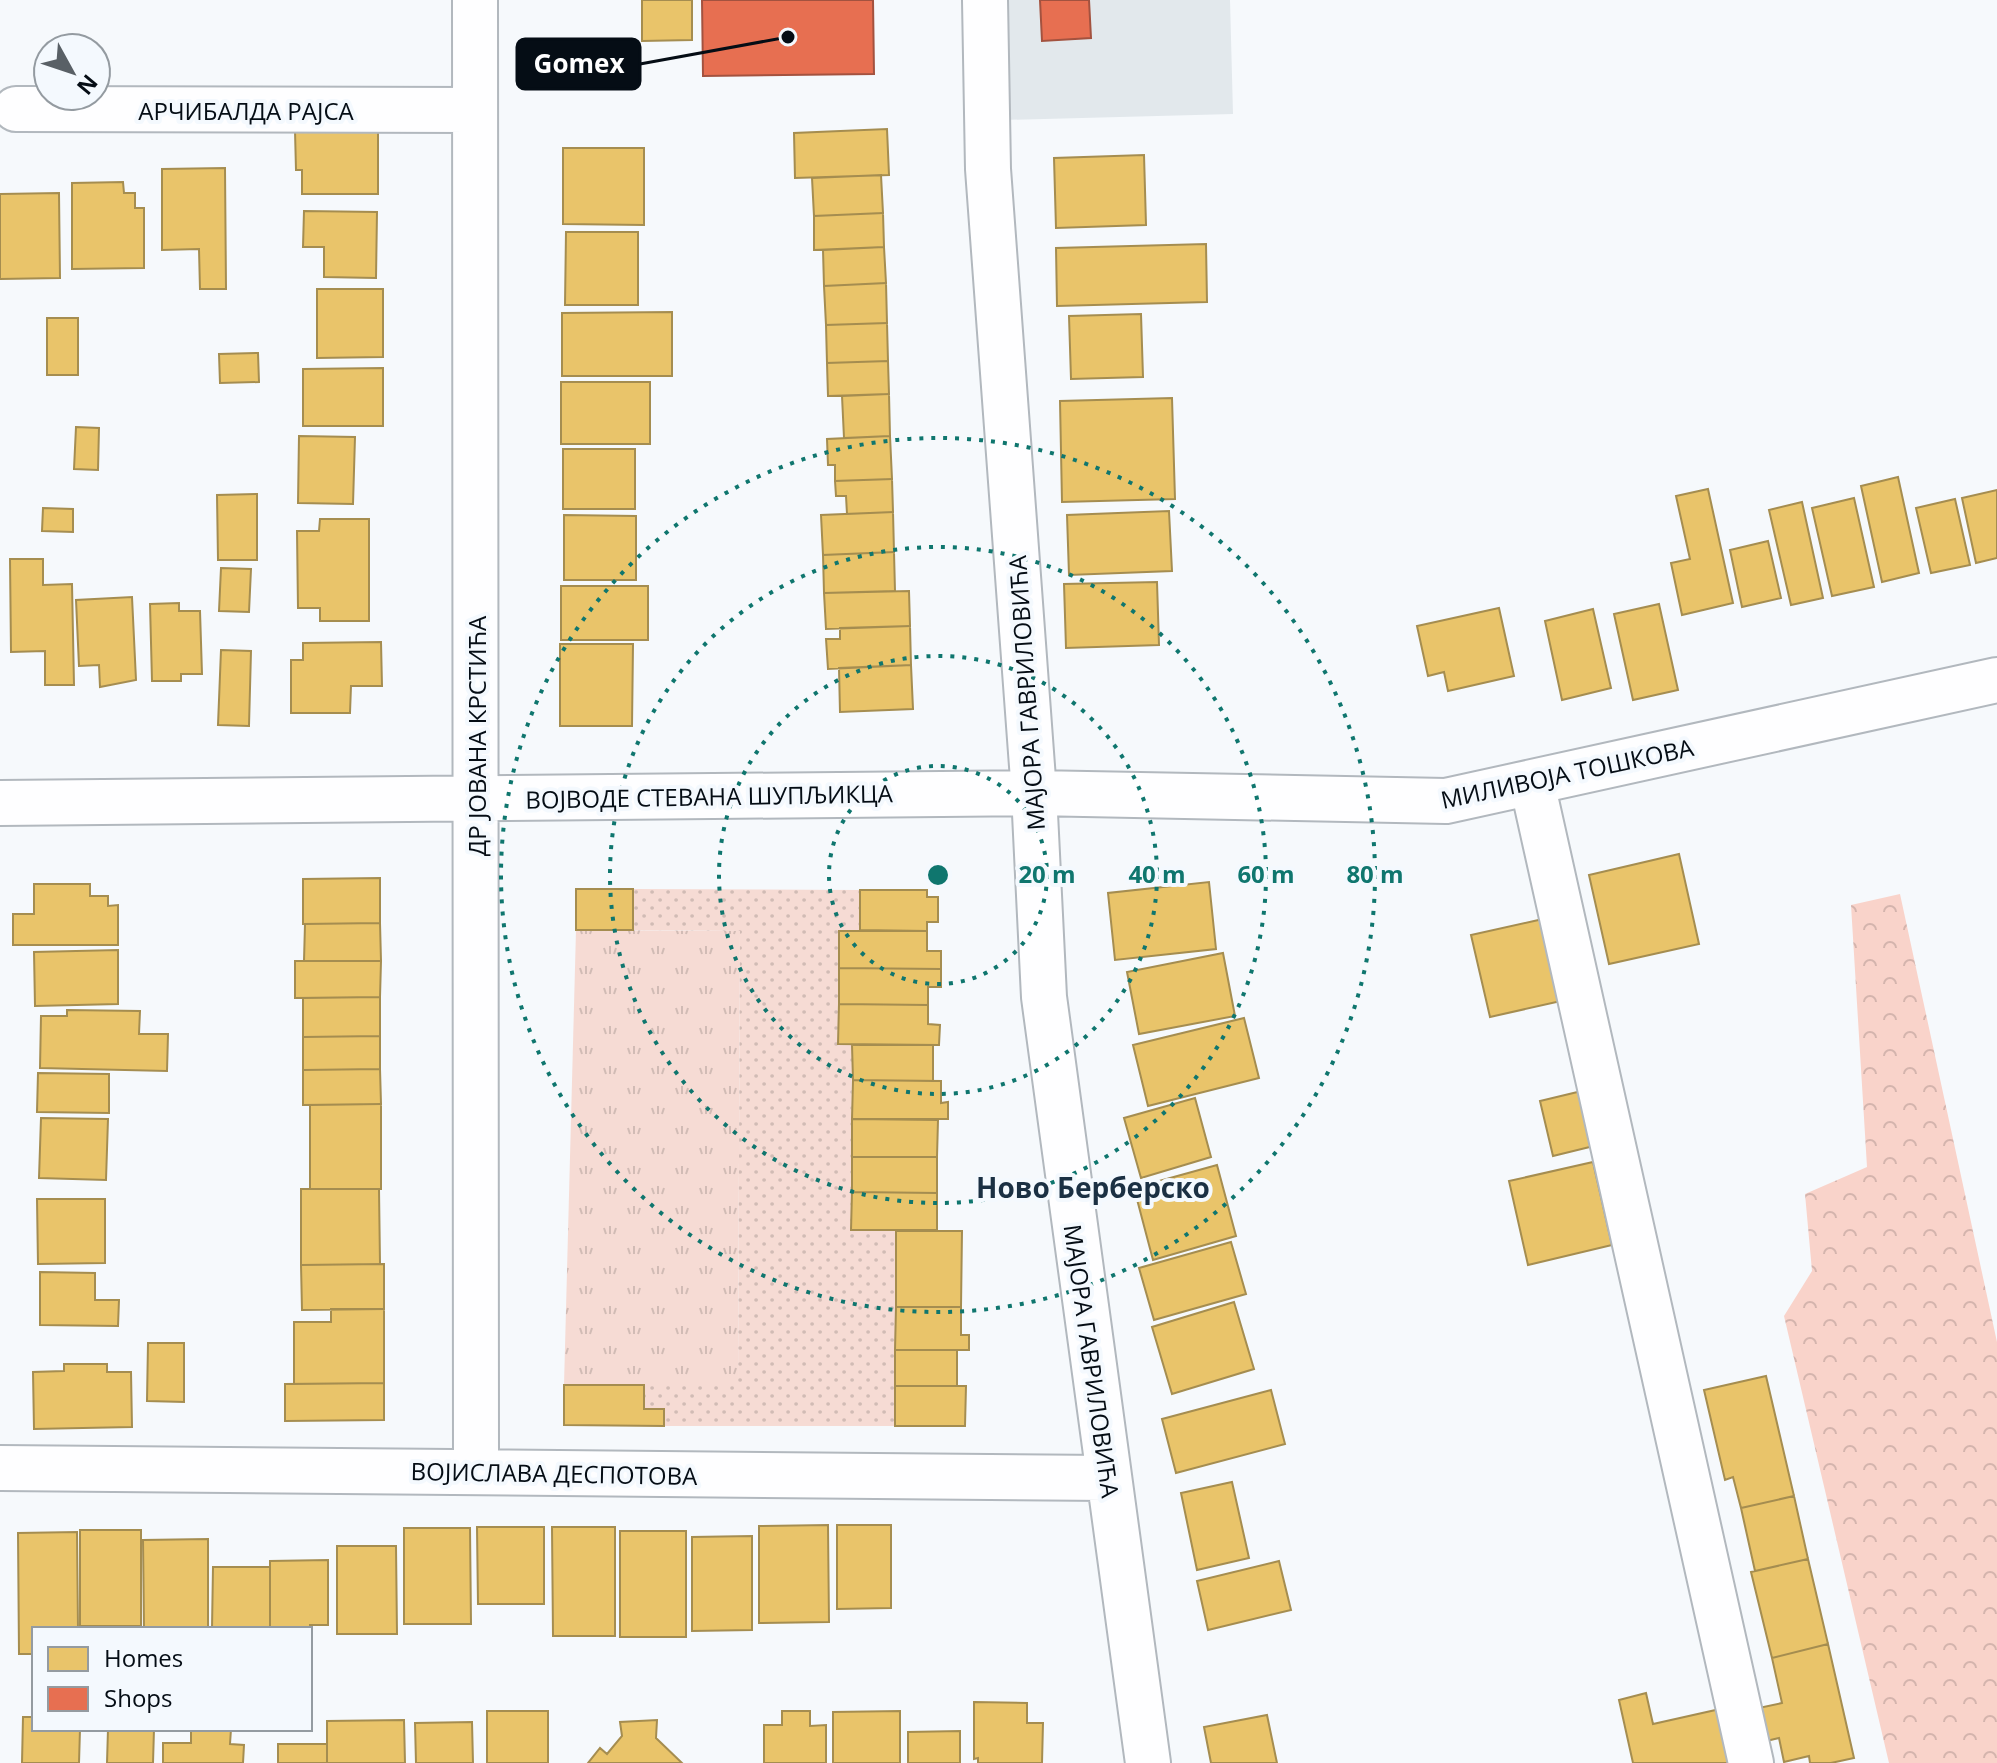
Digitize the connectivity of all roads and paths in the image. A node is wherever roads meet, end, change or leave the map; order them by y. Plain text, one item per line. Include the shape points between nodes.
1 (475, 0) edge
2 (985, 0) edge
3 (16, 109) dead end
4 (475, 110) junction
5 (1997, 680) edge
6 (1532, 783) junction
7 (1034, 793) junction
8 (476, 798) junction
9 (0, 803) edge
10 (0, 1468) edge
11 (476, 1472) junction
12 (1107, 1478) junction
13 (1148, 1763) edge
14 (1751, 1763) edge

1 - 4 street, ДР ЈОВАНА КРСТИЋА
2 - 7 street, МАЈОРА ГАВРИЛОВИЋА via 988,169
3 - 4 street, АРЧИБАЛДА РАЈСА
4 - 8 street, ДР ЈОВАНА КРСТИЋА
5 - 6 street, МИЛИВОЈА ТОШКОВА
6 - 7 street, МИЛИВОЈА ТОШКОВА via 1446,801
6 - 14 street
7 - 8 street, ВОЈВОДЕ СТЕВАНА ШУПЉИКЦА
7 - 12 street, МАЈОРА ГАВРИЛОВИЋА via 1044,997
8 - 9 street, ВОЈВОДЕ СТЕВАНА ШУПЉИКЦА
8 - 11 street, ДР ЈОВАНА КРСТИЋА
10 - 11 street, ВОЈИСЛАВА ДЕСПОТОВА
11 - 12 street, ВОЈИСЛАВА ДЕСПОТОВА
12 - 13 street, МАЈОРА ГАВРИЛОВИЋА

